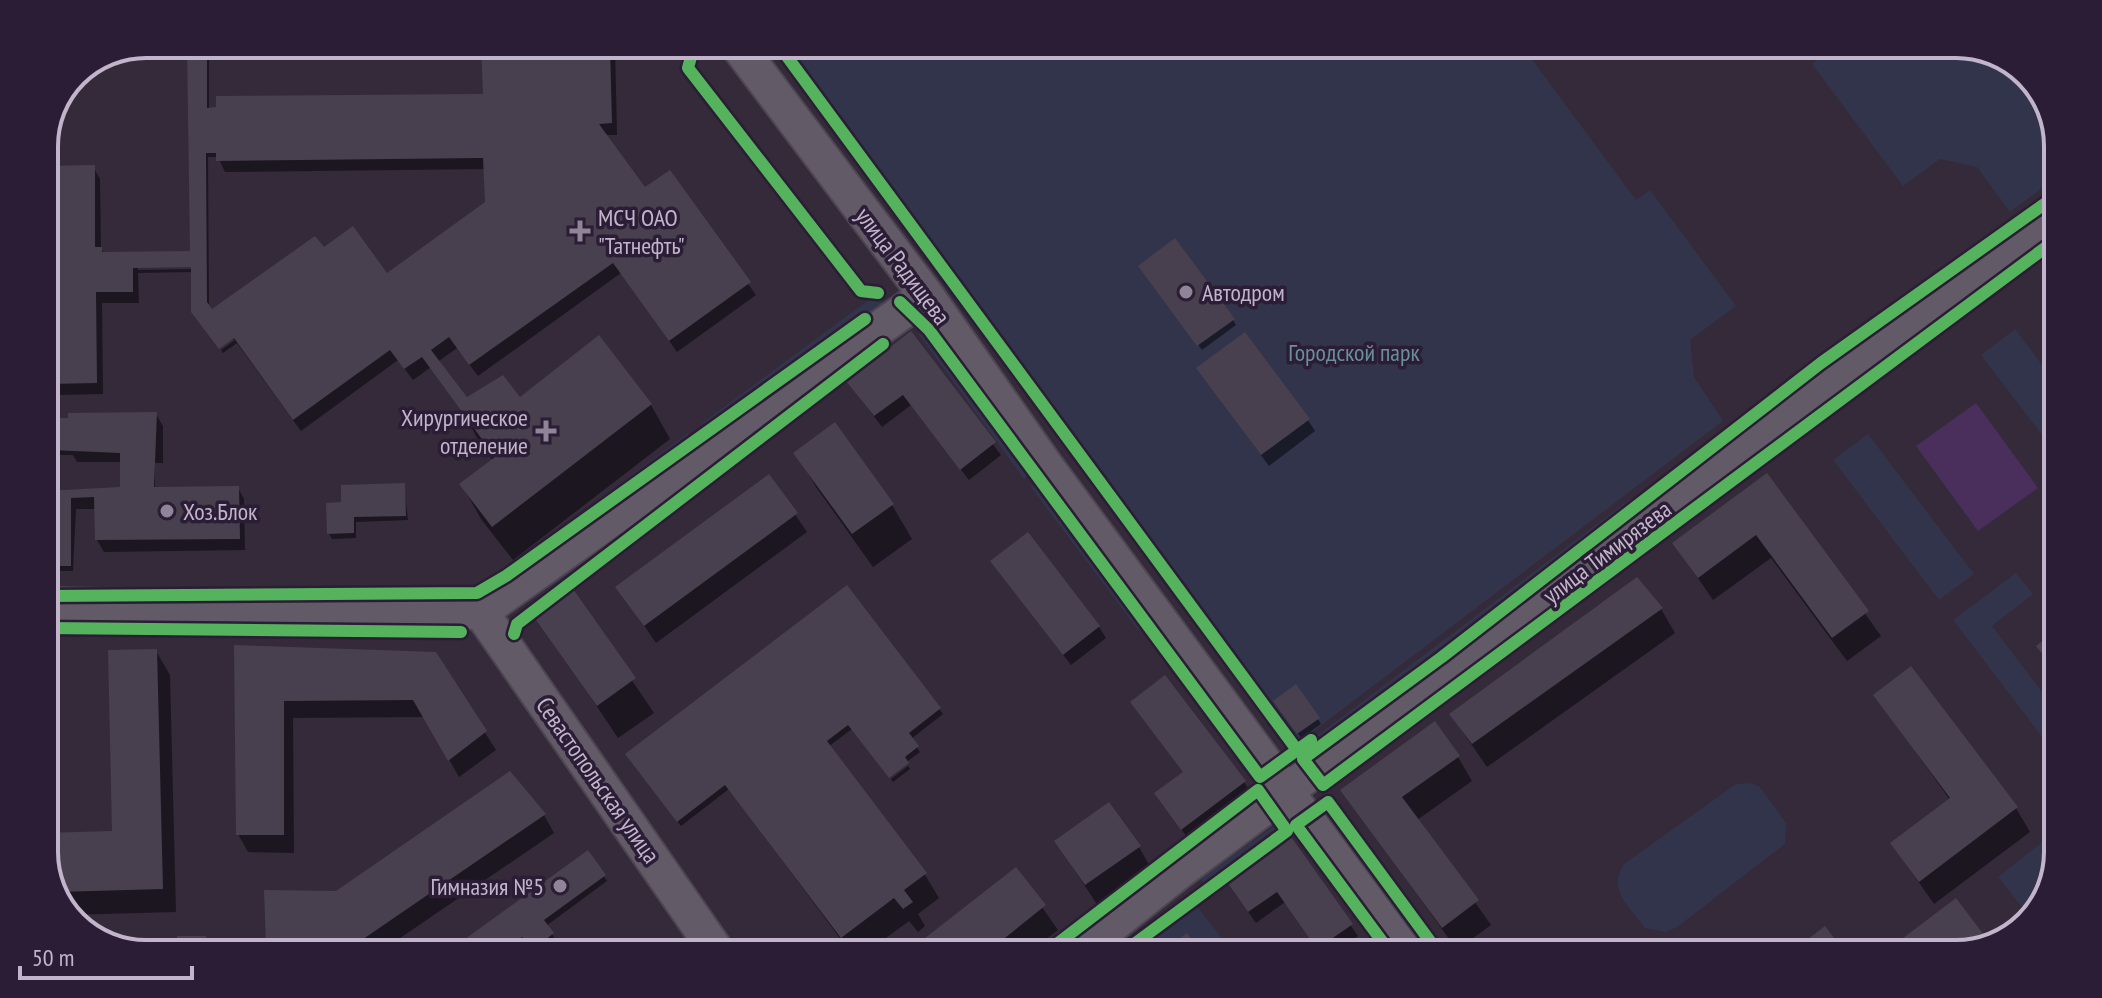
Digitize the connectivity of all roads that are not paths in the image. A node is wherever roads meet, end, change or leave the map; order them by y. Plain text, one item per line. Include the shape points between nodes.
1 (747, 58) edge
2 (2044, 224) edge
3 (926, 295) junction
4 (58, 605) edge
5 (481, 612) junction
6 (1288, 793) junction
7 (709, 940) edge
8 (1094, 940) edge
9 (1396, 940) edge

1 - 3 street, улица Радищева
2 - 6 street, улица Тимирязева
3 - 5 street
3 - 6 street, улица Радищева
4 - 5 street
5 - 7 street, Севастопольская улица
6 - 8 street, улица Тимирязева
6 - 9 street, улица Радищева

